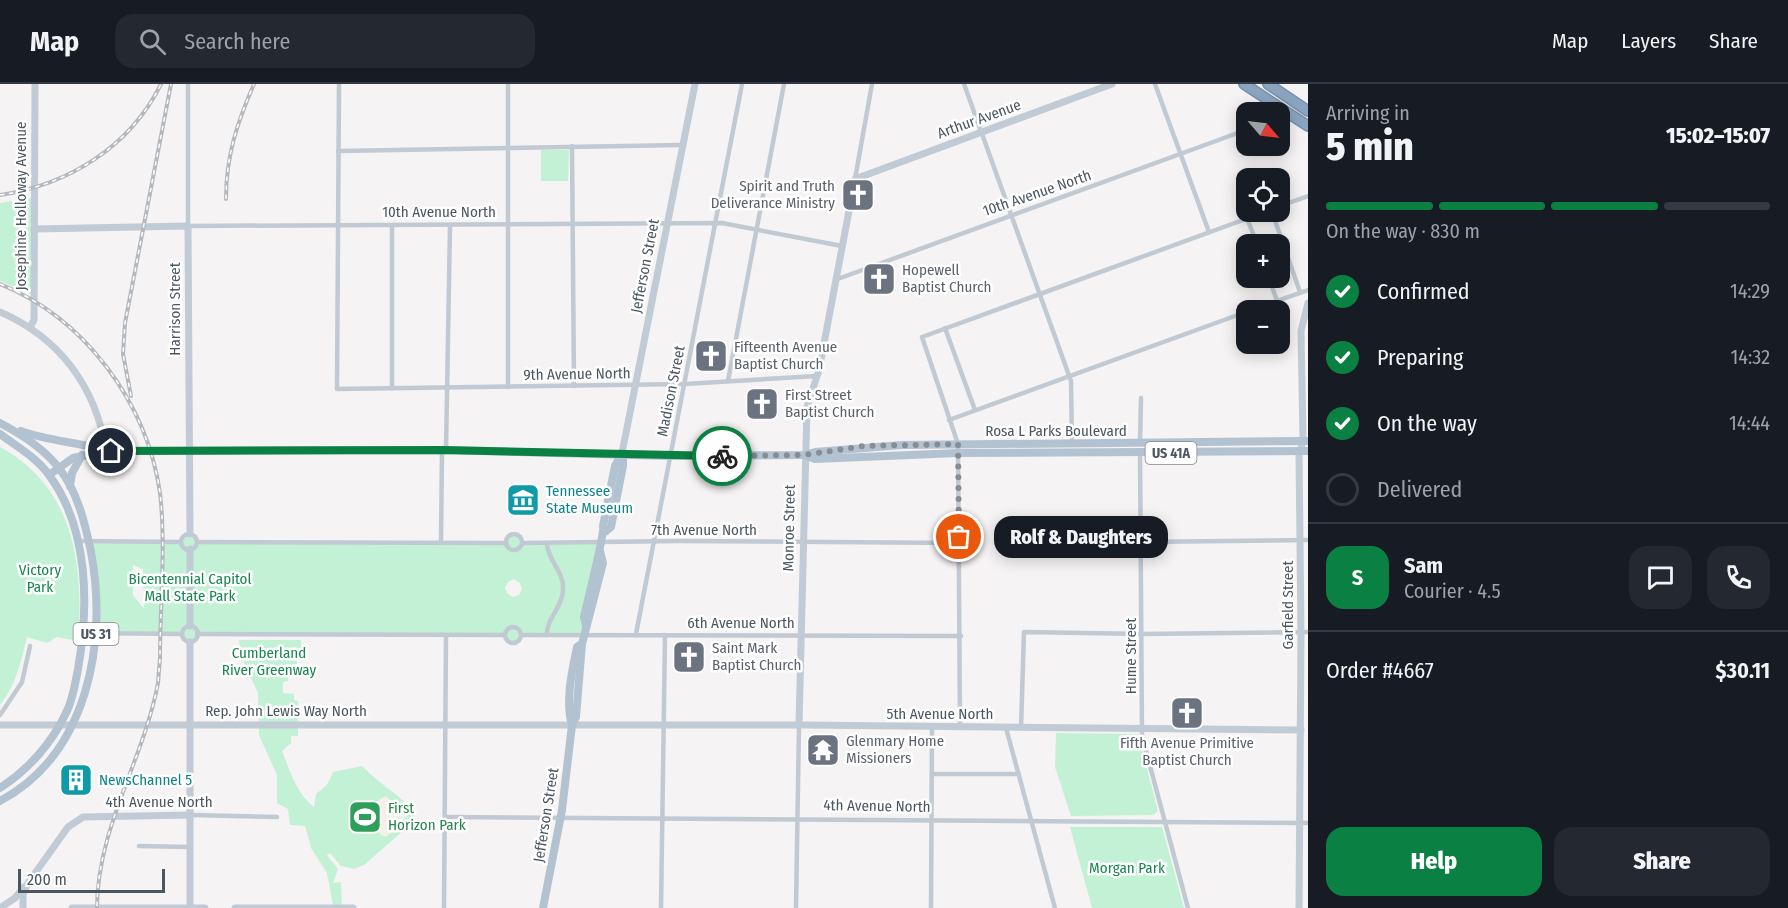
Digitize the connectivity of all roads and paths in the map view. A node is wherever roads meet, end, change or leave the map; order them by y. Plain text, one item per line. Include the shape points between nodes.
1 (34, 84) edge
2 (188, 84) edge
3 (339, 84) edge
4 (508, 84) edge
5 (695, 84) edge
6 (742, 84) edge
7 (784, 84) edge
8 (872, 84) edge
9 (964, 84) edge
10 (1112, 84) edge
11 (1155, 84) edge
12 (1244, 84) edge
13 (1268, 84) edge
14 (1308, 111) edge
15 (1308, 126) edge
16 (981, 132) junction
17 (1236, 134) edge
18 (682, 145) junction
19 (572, 146) junction
20 (508, 148) junction
21 (338, 151) junction
22 (1180, 154) junction
23 (855, 178) junction
24 (1308, 196) edge
25 (1290, 202) edge
26 (1011, 215) junction
27 (1237, 222) edge
28 (1276, 222) edge
29 (667, 223) junction
30 (717, 224) junction
31 (339, 225) junction
32 (508, 225) junction
33 (573, 225) junction
34 (188, 226) junction
35 (450, 226) junction
36 (392, 227) junction
37 (34, 229) junction
38 (757, 229) junction
39 (1209, 232) junction
40 (842, 246) junction
41 (836, 280) junction
42 (1308, 290) edge
43 (1300, 292) junction
44 (1039, 294) junction
45 (1280, 300) edge
46 (1308, 303) edge
47 (0, 312) edge
48 (1306, 312) edge
49 (1236, 316) edge
50 (30, 327) junction
51 (945, 328) junction
52 (1304, 354) edge
53 (817, 376) junction
54 (1069, 376) junction
55 (728, 381) junction
56 (685, 384) junction
57 (636, 385) junction
58 (574, 386) junction
59 (508, 387) junction
60 (392, 388) junction
61 (447, 388) junction
62 (1141, 398) dead end
63 (975, 410) junction
64 (950, 420) junction
65 (1, 423) edge
66 (0, 434) edge
67 (0, 439) edge
68 (1306, 441) edge
69 (11, 442) junction
70 (1072, 443) junction
71 (958, 448) junction
72 (1140, 449) junction
73 (444, 450) junction
74 (106, 451) junction
75 (189, 451) junction
76 (1305, 451) edge
77 (622, 453) junction
78 (1072, 453) junction
79 (82, 455) junction
80 (804, 455) junction
81 (670, 456) junction
82 (58, 467) junction
83 (49, 475) junction
84 (70, 486) junction
85 (190, 534) junction
86 (1304, 540) edge
87 (78, 541) junction
88 (89, 541) junction
89 (653, 541) junction
90 (181, 542) junction
91 (197, 542) junction
92 (441, 542) junction
93 (602, 542) junction
94 (802, 542) junction
95 (1141, 542) junction
96 (506, 543) junction
97 (522, 543) junction
98 (547, 543) junction
99 (959, 543) junction
100 (190, 549) junction
101 (190, 626) junction
102 (1305, 632) edge
103 (83, 633) junction
104 (96, 634) junction
105 (182, 634) junction
106 (197, 634) junction
107 (446, 634) junction
108 (636, 634) junction
109 (1143, 634) junction
110 (505, 635) junction
111 (522, 635) junction
112 (547, 635) junction
113 (584, 635) junction
114 (665, 635) junction
115 (802, 635) junction
116 (961, 636) junction
117 (190, 642) junction
118 (30, 646) dead end
119 (0, 715) edge
120 (191, 724) junction
121 (0, 725) edge
122 (60, 725) junction
123 (73, 725) junction
124 (446, 725) junction
125 (572, 725) junction
126 (799, 725) junction
127 (663, 726) junction
128 (932, 728) junction
129 (960, 728) junction
130 (1006, 728) junction
131 (1021, 728) junction
132 (1143, 729) junction
133 (1304, 730) edge
134 (932, 774) junction
135 (1019, 774) junction
136 (0, 788) edge
137 (0, 801) edge
138 (192, 815) junction
139 (277, 817) dead end
140 (445, 817) junction
141 (561, 817) junction
142 (662, 818) junction
143 (797, 818) junction
144 (932, 820) junction
145 (1031, 820) junction
146 (1165, 821) junction
147 (1299, 823) junction
148 (1308, 823) edge
149 (139, 846) dead end
150 (191, 847) junction
151 (28, 883) junction
152 (284, 907) edge
153 (0, 908) edge
154 (23, 908) edge
155 (72, 908) edge
156 (190, 908) edge
157 (206, 908) edge
158 (235, 908) edge
159 (353, 908) edge
160 (444, 908) edge
161 (543, 908) edge
162 (661, 908) edge
163 (796, 908) edge
164 (931, 908) edge
165 (1054, 908) edge
166 (1188, 908) edge
167 (1299, 908) edge

1 - 37 street, Josephine Holloway Avenue
2 - 34 street, Harrison Street
3 - 21 street
4 - 20 street
5 - 18 street, Jefferson Street
6 - 30 street, Madison Street
7 - 38 street
8 - 23 street, Monroe Street
9 - 16 street
10 - 16 street, Arthur Avenue
11 - 22 street
12 - 15 highway
13 - 14 highway
16 - 23 street, Arthur Avenue
16 - 26 street
17 - 22 street, 10th Avenue North
18 - 19 street
18 - 29 street, Jefferson Street
19 - 20 street
19 - 33 street
20 - 21 street
20 - 32 street
21 - 31 street
22 - 26 street, 10th Avenue North
22 - 39 street
23 - 40 street, Monroe Street
24 - 25 street
26 - 41 street, 10th Avenue North
26 - 44 street
27 - 39 street
28 - 43 street
29 - 30 street, 10th Avenue North
29 - 33 street, 10th Avenue North
29 - 57 street, Jefferson Street
30 - 38 street, 10th Avenue North
30 - 56 street, Madison Street
31 - 34 street, 10th Avenue North
31 - 36 street, 10th Avenue North
31 - 60 street, 9th Avenue North via 337,389
32 - 33 street, 10th Avenue North
32 - 35 street, 10th Avenue North
32 - 59 street
33 - 58 street
34 - 37 street, 10th Avenue North
34 - 75 street, Harrison Street
35 - 36 street, 10th Avenue North
35 - 61 street
36 - 60 street
37 - 50 street, Josephine Holloway Avenue via 34,320
38 - 40 street, 10th Avenue North
38 - 55 street
39 - 44 street
40 - 41 street, Monroe Street
41 - 53 street, Monroe Street
42 - 43 street
43 - 45 street
44 - 51 street
44 - 54 street
46 - 48 street, Garfield Street
47 - 50 street
48 - 52 street, Garfield Street
49 - 54 street
50 - 74 street via 80,376 94,405
51 - 63 street
51 - 64 street via 922,337
52 - 68 street, Garfield Street
53 - 55 street, 9th Avenue North
53 - 80 street, Monroe Street via 807,407
54 - 63 street
54 - 70 street
55 - 56 street, 9th Avenue North
56 - 57 street, 9th Avenue North
56 - 81 street, Madison Street
57 - 58 street, 9th Avenue North
57 - 77 street, Jefferson Street
58 - 59 street, 9th Avenue North
59 - 61 street, 9th Avenue North
60 - 61 street, 9th Avenue North
61 - 73 street
62 - 72 street, Hume Street
63 - 64 street
64 - 71 street
65 - 74 main road via 51,440
65 - 82 main road, US 31
66 - 69 main road, US 31
67 - 69 main road
68 - 72 main road, Rosa L Parks Boulevard / US 41A
68 - 76 street, Garfield Street
69 - 83 main road, US 31
70 - 71 main road, Rosa L Parks Boulevard / US 41A
70 - 72 main road, Rosa L Parks Boulevard / US 41A
70 - 78 street
71 - 78 main road, Rosa L Parks Boulevard / US 41A
71 - 80 main road, Rosa L Parks Boulevard / US 41A via 864,446
71 - 99 street
72 - 76 main road, Rosa L Parks Boulevard / US 41A
72 - 78 main road, Rosa L Parks Boulevard / US 41A
72 - 95 street, Hume Street
73 - 75 main road, Rosa L Parks Boulevard / US 41A
73 - 77 main road, Rosa L Parks Boulevard / US 41A
73 - 92 street
74 - 75 main road, Rosa L Parks Boulevard / US 41A
74 - 79 main road, Rosa L Parks Boulevard / US 41A
75 - 85 street, Harrison Street
76 - 86 street, Garfield Street
77 - 81 main road, Rosa L Parks Boulevard / US 41A
77 - 93 main road, Jefferson Street via 615,466
79 - 82 main road, Rosa L Parks Boulevard / US 41A
79 - 84 main road
80 - 81 main road, Rosa L Parks Boulevard / US 41A
80 - 94 street, Monroe Street
81 - 89 street, Madison Street
82 - 83 main road, US 41A
82 - 84 main road, US 31
83 - 87 main road, US 31 via 72,519
84 - 88 main road, US 31
85 - 90 street
85 - 91 street
86 - 95 street
86 - 102 street, Garfield Street
87 - 88 street
87 - 103 main road, US 31 via 84,590
88 - 90 street
88 - 104 main road, US 31 via 96,584
89 - 93 street, 7th Avenue North
89 - 94 street, 7th Avenue North
89 - 108 street, Madison Street
90 - 100 street
91 - 92 street, 7th Avenue North
91 - 100 street
92 - 96 street, 7th Avenue North
93 - 98 street, 7th Avenue North
93 - 113 main road, Jefferson Street via 603,563
94 - 99 street, 7th Avenue North
94 - 115 street, Monroe Street
95 - 109 street, Hume Street
96 - 97 street, 7th Avenue North via 513,551
96 - 97 street, 7th Avenue North via 514,534
97 - 98 street, 7th Avenue North
98 - 112 street via 560,572 563,592 547,626
99 - 116 street
100 - 101 street
101 - 105 street via 184,627
101 - 106 street
102 - 109 street
102 - 133 street, Garfield Street
103 - 104 street
103 - 122 main road, US 31 via 70,704
104 - 105 street
104 - 123 main road, US 31 via 89,679
105 - 117 street
106 - 107 street, 6th Avenue North
106 - 117 street
107 - 110 street, 6th Avenue North
107 - 124 street
108 - 113 street, 6th Avenue North
108 - 114 street, 6th Avenue North
109 - 131 street via 1024,632
109 - 132 street, Hume Street
110 - 111 street, 6th Avenue North via 513,627
110 - 111 street, 6th Avenue North via 514,644
111 - 112 street, 6th Avenue North
112 - 113 street, 6th Avenue North
113 - 125 main road, Jefferson Street
114 - 115 street, 6th Avenue North
114 - 127 street
115 - 116 street, 6th Avenue North
115 - 126 street, Monroe Street
116 - 129 street
117 - 120 street
118 - 119 street via 22,682
120 - 123 street, Rep. John Lewis Way North
120 - 124 street, Rep. John Lewis Way North
120 - 138 street
121 - 122 street, Rep. John Lewis Way North
122 - 123 street, Rep. John Lewis Way North
122 - 136 main road, US 31 via 40,753
123 - 137 main road, US 31 via 42,769
124 - 125 street, Rep. John Lewis Way North
124 - 140 street
125 - 127 street, 5th Avenue North
125 - 141 main road, Jefferson Street
126 - 127 street, 5th Avenue North
126 - 128 street, 5th Avenue North
126 - 143 street, Monroe Street
127 - 142 street
128 - 129 street, 5th Avenue North
128 - 134 street
129 - 130 street, 5th Avenue North
130 - 131 street, 5th Avenue North
130 - 135 street
131 - 132 street, 5th Avenue North
132 - 133 street, 5th Avenue North
132 - 146 street, Hume Street
133 - 147 street, Garfield Street
134 - 135 street
134 - 144 street
135 - 145 street
138 - 139 street, 4th Avenue North
138 - 150 street
138 - 151 street, 4th Avenue North via 83,817 68,827
140 - 141 street, 4th Avenue North
140 - 160 street
141 - 142 street, 4th Avenue North
141 - 161 main road, Jefferson Street
142 - 143 street, 4th Avenue North
142 - 162 street
143 - 144 street, 4th Avenue North
143 - 163 street, Monroe Street
144 - 145 street, 4th Avenue North
144 - 164 street
145 - 146 street, 4th Avenue North
145 - 165 street
146 - 147 street, 4th Avenue North
146 - 166 street, Hume Street
147 - 148 street, 4th Avenue North
147 - 167 street, Garfield Street
149 - 150 street
150 - 156 street
151 - 153 street
151 - 154 street, 4th Avenue North
152 - 158 street
152 - 159 street
155 - 156 street
156 - 157 street

